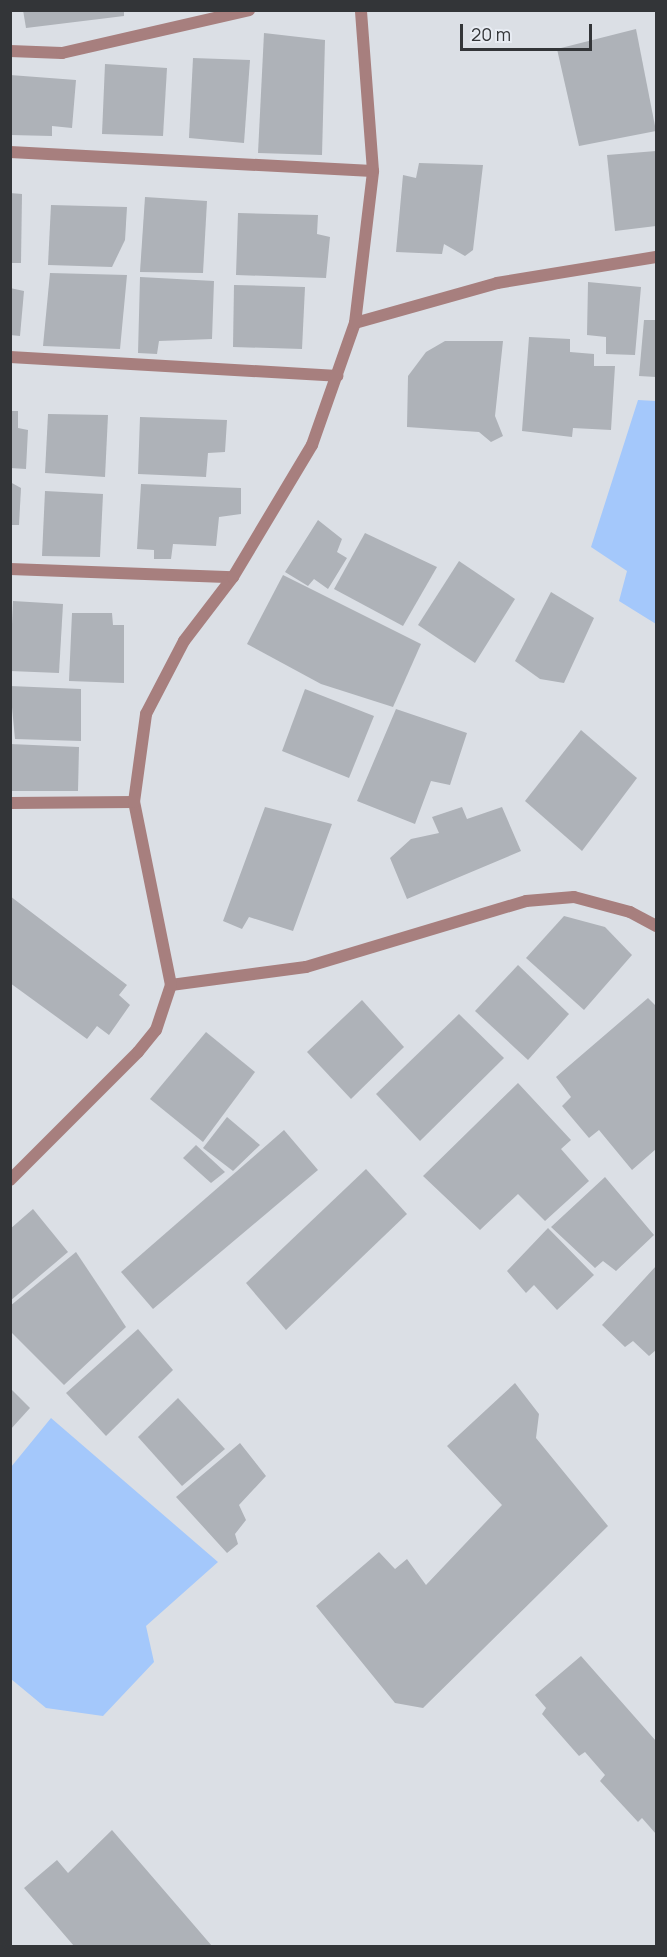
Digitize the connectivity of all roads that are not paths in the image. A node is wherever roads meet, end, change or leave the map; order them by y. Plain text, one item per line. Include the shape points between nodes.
1 (249, 10) edge
2 (361, 10) edge
3 (10, 51) edge
4 (10, 152) edge
5 (373, 171) junction
6 (657, 257) edge
7 (355, 323) junction
8 (10, 357) edge
9 (337, 376) junction
10 (10, 569) edge
11 (233, 577) junction
12 (134, 802) junction
13 (10, 803) edge
14 (657, 926) edge
15 (171, 985) junction
16 (10, 1180) edge

1 - 3 street via 62,52
2 - 5 street
4 - 5 street
5 - 7 street
6 - 7 street via 497,283
7 - 9 street
8 - 9 street
9 - 11 street via 312,445
10 - 11 street
11 - 12 street via 184,641 146,714
12 - 13 street
12 - 15 street
14 - 15 street via 630,912 574,897 526,901 306,967
15 - 16 street via 156,1030 138,1053

